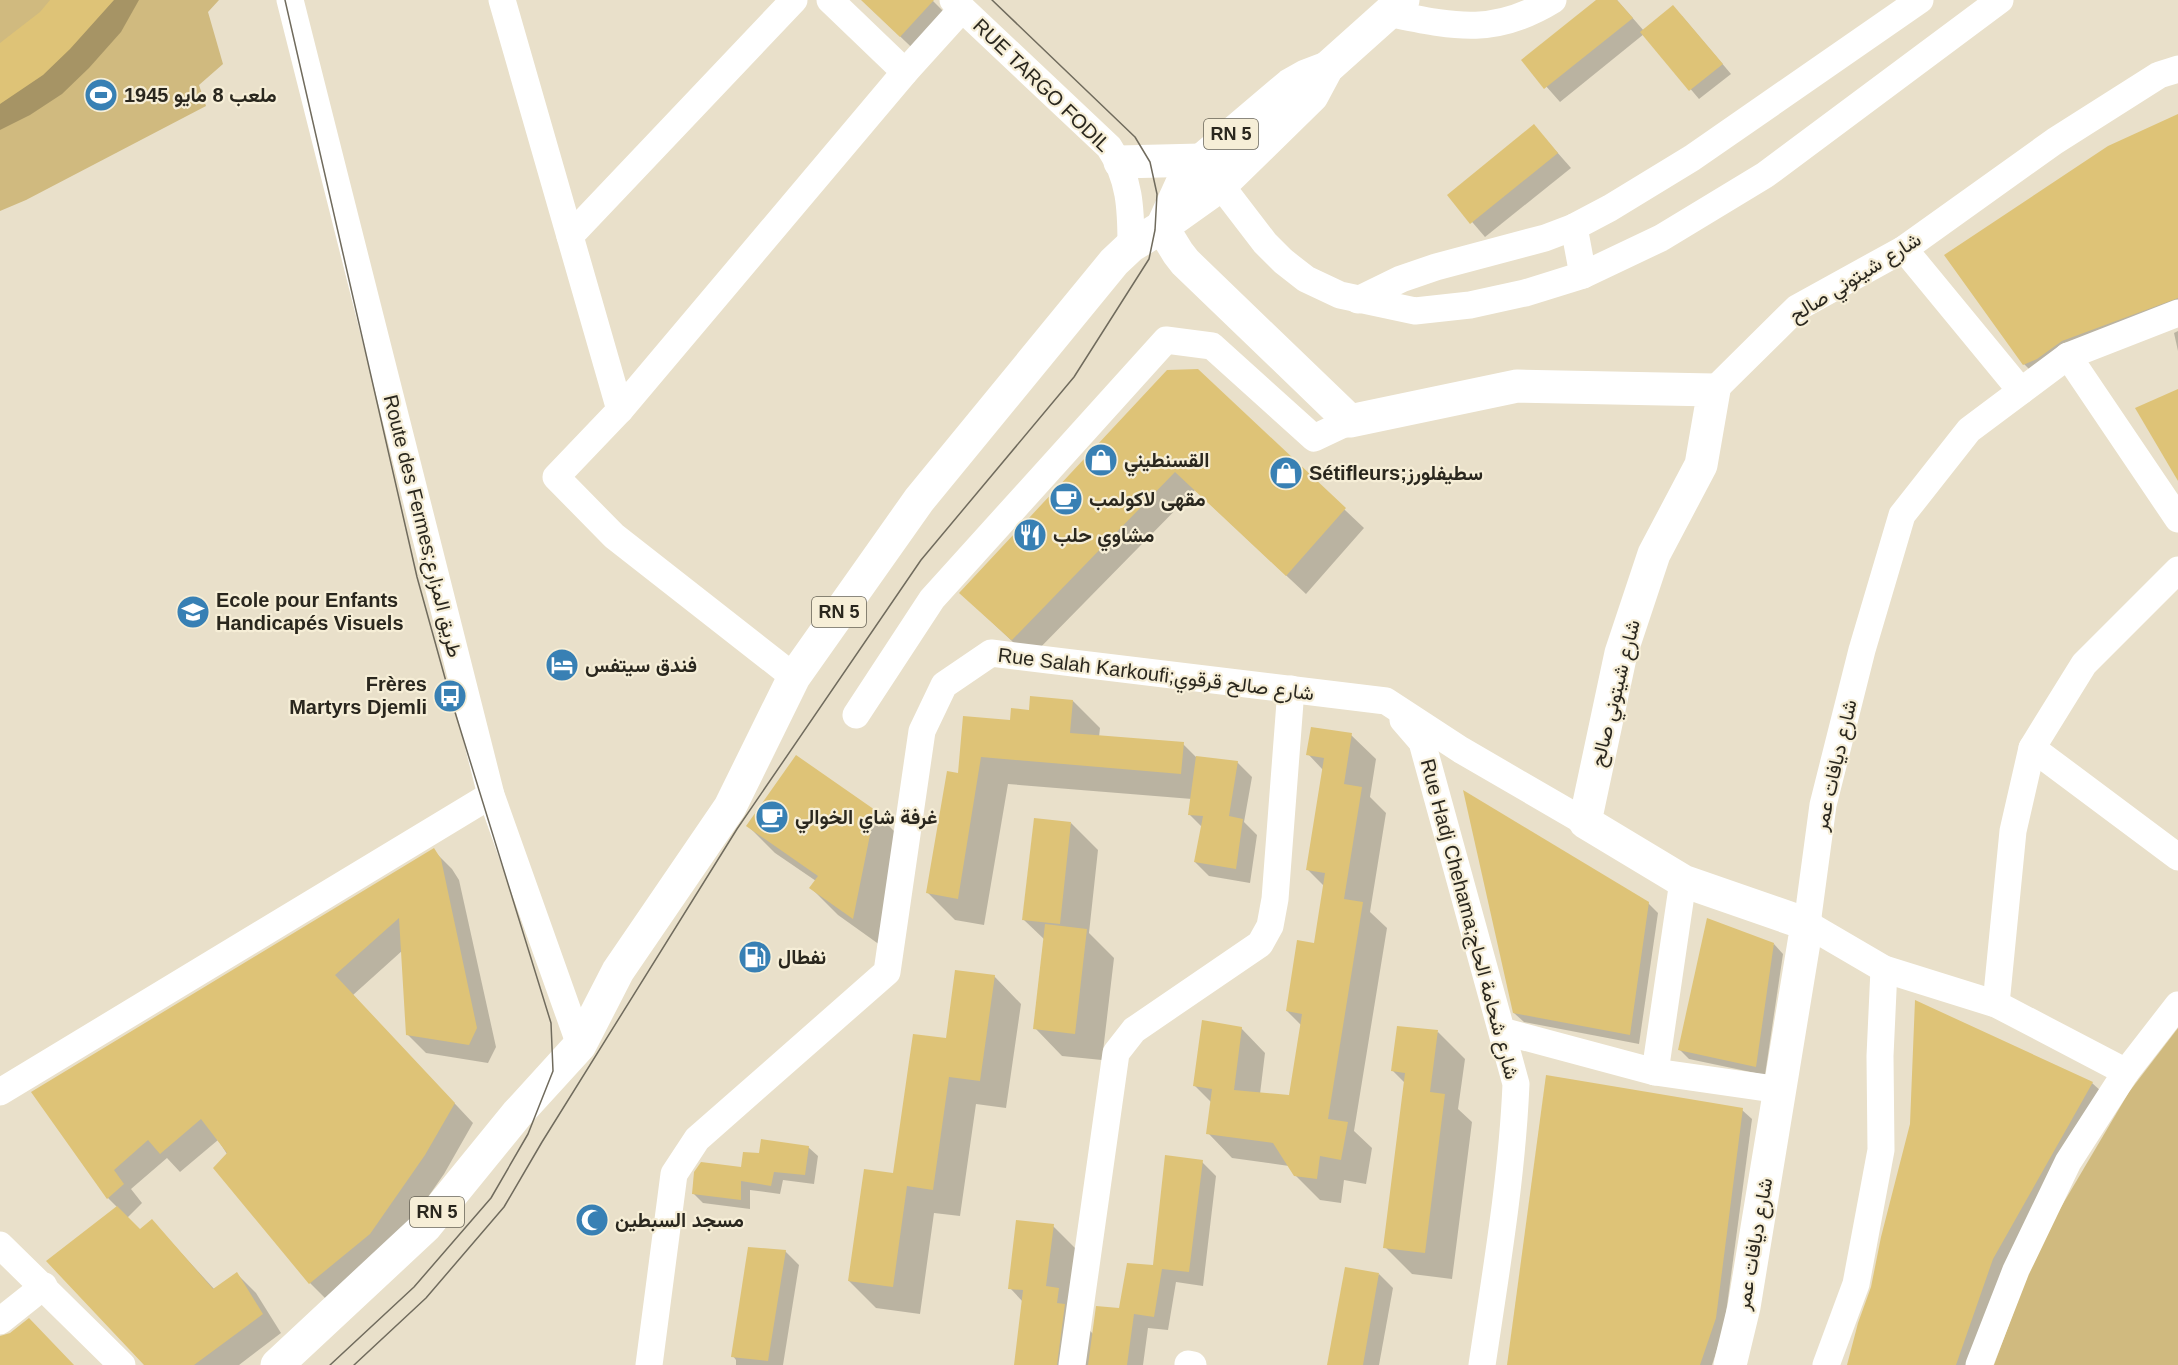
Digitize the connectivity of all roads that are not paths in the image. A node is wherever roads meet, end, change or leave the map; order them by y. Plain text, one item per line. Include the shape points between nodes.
1 (290, 0) edge
2 (502, 0) edge
3 (794, 0) edge
4 (830, 0) edge
5 (1553, 0) edge
6 (1920, 0) edge
7 (2001, 0) edge
8 (957, 5) edge
9 (1395, 7) edge
10 (1327, 68) junction
11 (2178, 69) edge
12 (905, 72) junction
13 (1201, 160) junction
14 (1120, 162) junction
15 (1221, 185) junction
16 (1162, 227) junction
17 (1574, 227) junction
18 (570, 236) junction
19 (1131, 246) junction
20 (1904, 249) junction
21 (1582, 275) junction
22 (1358, 300) junction
23 (2178, 313) edge
24 (2068, 356) junction
25 (1714, 390) junction
26 (2021, 391) junction
27 (620, 410) junction
28 (1350, 421) junction
29 (2178, 519) edge
30 (2178, 570) edge
31 (794, 677) junction
32 (1291, 689) junction
33 (1386, 701) junction
34 (856, 715) dead end
35 (2032, 748) junction
36 (491, 795) junction
37 (1585, 822) junction
38 (2178, 857) edge
39 (1683, 880) junction
40 (1807, 924) junction
41 (1884, 969) junction
42 (1996, 1004) junction
43 (2178, 1005) edge
44 (1502, 1031) junction
45 (580, 1045) junction
46 (1655, 1072) junction
47 (2126, 1072) junction
48 (1780, 1090) junction
49 (0, 1092) edge
50 (0, 1245) edge
51 (44, 1286) junction
52 (0, 1321) edge
53 (317, 1329) junction
54 (122, 1365) edge
55 (277, 1365) edge
56 (295, 1365) edge
57 (649, 1365) edge
58 (1072, 1365) edge
59 (1482, 1365) edge
60 (1730, 1365) edge
61 (1826, 1365) edge
62 (1979, 1365) edge

1 - 36 street, Route des Fermes;طريق المزارع
2 - 18 street
3 - 18 street
4 - 12 street
5 - 9 street via 1505,22 1476,27 1449,25
6 - 17 street via 1692,158
7 - 21 street via 1765,175 1661,238
8 - 12 street
8 - 14 street, RUE TARGO FODIL via 1092,129
9 - 10 main road, RN 5
10 - 13 main road, RN 5 via 1290,85
10 - 15 main road, RN 5 via 1312,96
11 - 20 street, شارع شيتوني صالح via 2158,75 2055,141
12 - 27 street
13 - 14 main road
13 - 15 street
13 - 16 main road, RN 5 via 1182,183
14 - 19 street, RUE TARGO FODIL via 1131,206
15 - 16 main road, RN 5
15 - 22 street via 1244,218 1283,261 1306,279
16 - 19 main road, RN 5
16 - 28 main road via 1185,262
17 - 21 street
17 - 22 street via 1436,267
18 - 27 street
19 - 31 main road, RN 5 via 919,500
20 - 25 street, شارع شيتوني صالح via 1797,308
20 - 26 street
21 - 22 street via 1470,305 1414,311
23 - 24 street, شارع ديافات عمر
24 - 26 street, شارع ديافات عمر
24 - 29 street
25 - 28 main road via 1517,386
25 - 37 main road, شارع شيتوني صالح via 1701,465 1654,554 1620,653
26 - 40 street, شارع ديافات عمر via 1969,430 1902,515 1862,650 1823,805
27 - 31 street via 556,477 614,536
28 - 34 street via 1314,438 1212,346 1166,340 932,599
30 - 35 street via 2084,664
31 - 45 main road, RN 5 via 730,807 618,971
32 - 33 street, Rue Salah Karkoufi;شارع صالح قرقوي
32 - 57 street, Rue Salah Karkoufi;شارع صالح قرقوي via 991,653 944,685 921,731 887,972 697,1138 674,1174
32 - 58 street via 1270,926 1260,944 1134,1030 1116,1053
33 - 37 street, Rue Salah Karkoufi;شارع صالح قرقوي
33 - 44 street, Rue Hadj Chehama;شارع شحامة الحاج via 1422,742
35 - 38 street
35 - 42 street via 2013,831
36 - 45 street, Route des Fermes;طريق المزارع
36 - 49 street
37 - 39 main road
39 - 40 main road
39 - 46 street
40 - 41 street
40 - 48 main road, شارع ديافات عمر
41 - 42 street
41 - 61 street via 1881,1150 1856,1284
42 - 47 street
43 - 47 street
44 - 46 street
44 - 59 street, Rue Hadj Chehama;شارع شحامة الحاج via 1516,1084 1514,1128
45 - 53 main road, RN 5 via 517,1114 425,1227
46 - 48 street
47 - 62 street via 2068,1162 2016,1270
48 - 60 main road, شارع ديافات عمر via 1744,1307
50 - 51 street
51 - 52 street
51 - 54 street
53 - 55 main road, RN 5
53 - 56 main road

